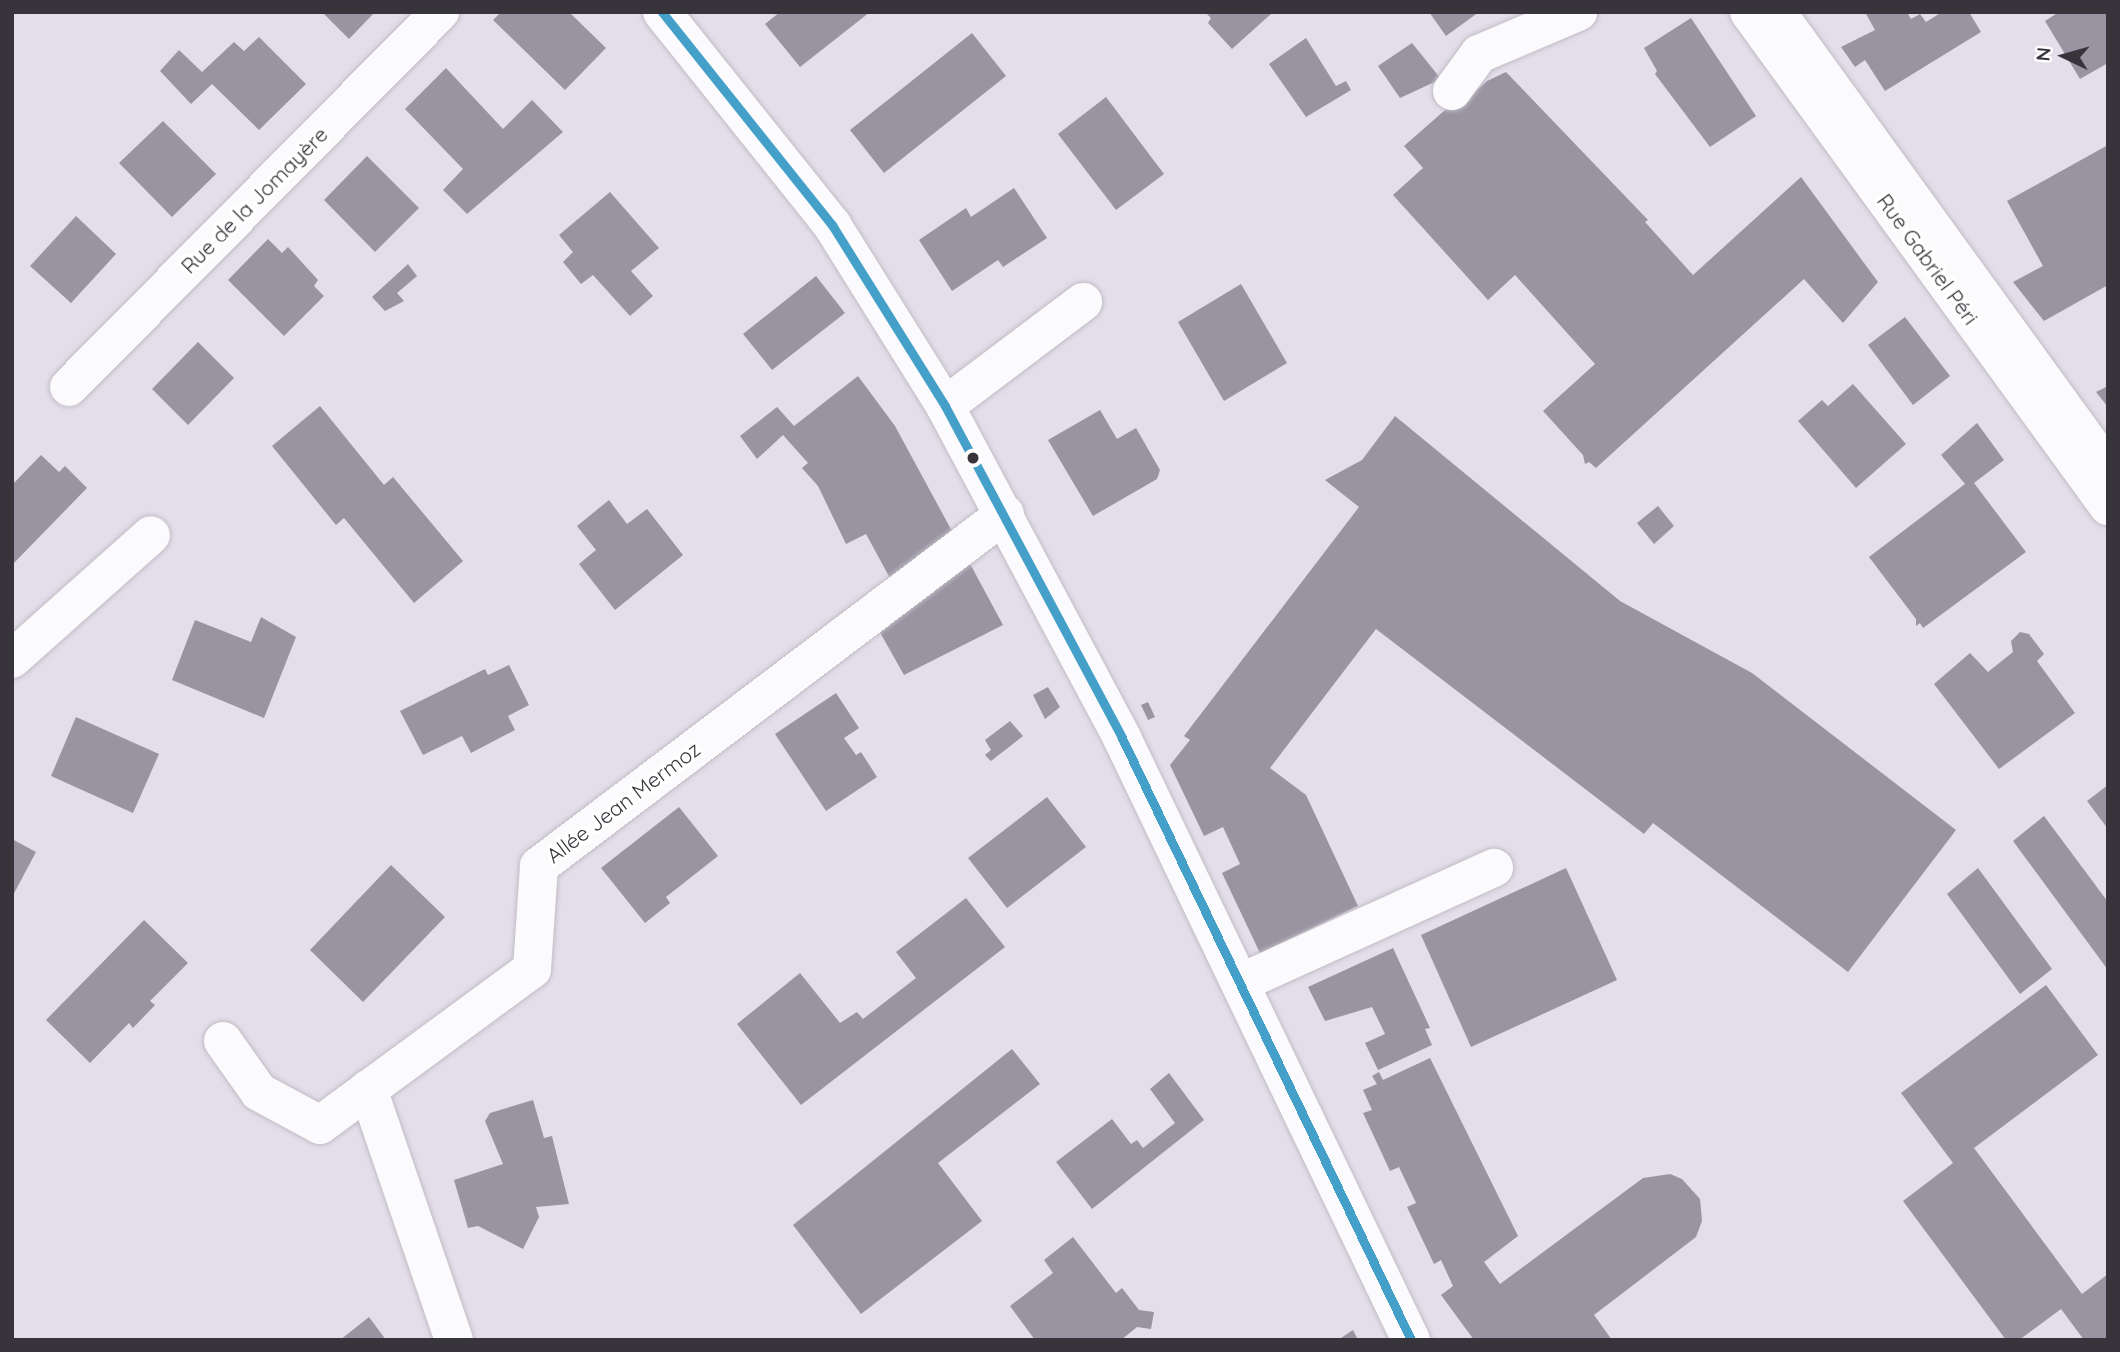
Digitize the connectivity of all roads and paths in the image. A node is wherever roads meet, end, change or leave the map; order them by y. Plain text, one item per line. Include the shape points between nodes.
1 (440, 12) edge
2 (662, 12) edge
3 (1578, 12) edge
4 (1749, 12) edge
5 (1784, 12) edge
6 (1452, 91) dead end
7 (1083, 302) dead end
8 (69, 387) dead end
9 (945, 406) junction
10 (2108, 459) edge
11 (2108, 506) edge
12 (1005, 514) junction
13 (151, 534) dead end
14 (12, 659) edge
15 (1494, 868) dead end
16 (1240, 984) junction
17 (223, 1041) dead end
18 (369, 1089) junction
19 (454, 1340) edge
20 (1411, 1340) edge

1 - 8 street, Rue de la Jomayère
2 - 9 street via 832,225
3 - 6 street via 1479,54
4 - 11 street, Rue Gabriel Péri
5 - 10 lane, Rue Gabriel Péri
7 - 9 street
9 - 12 street
12 - 16 street via 1122,738
12 - 18 street, Allée Jean Mermoz via 538,866 532,969
13 - 14 street
15 - 16 street
16 - 20 street
17 - 18 street, Allée Jean Mermoz via 259,1092 320,1125
18 - 19 street

